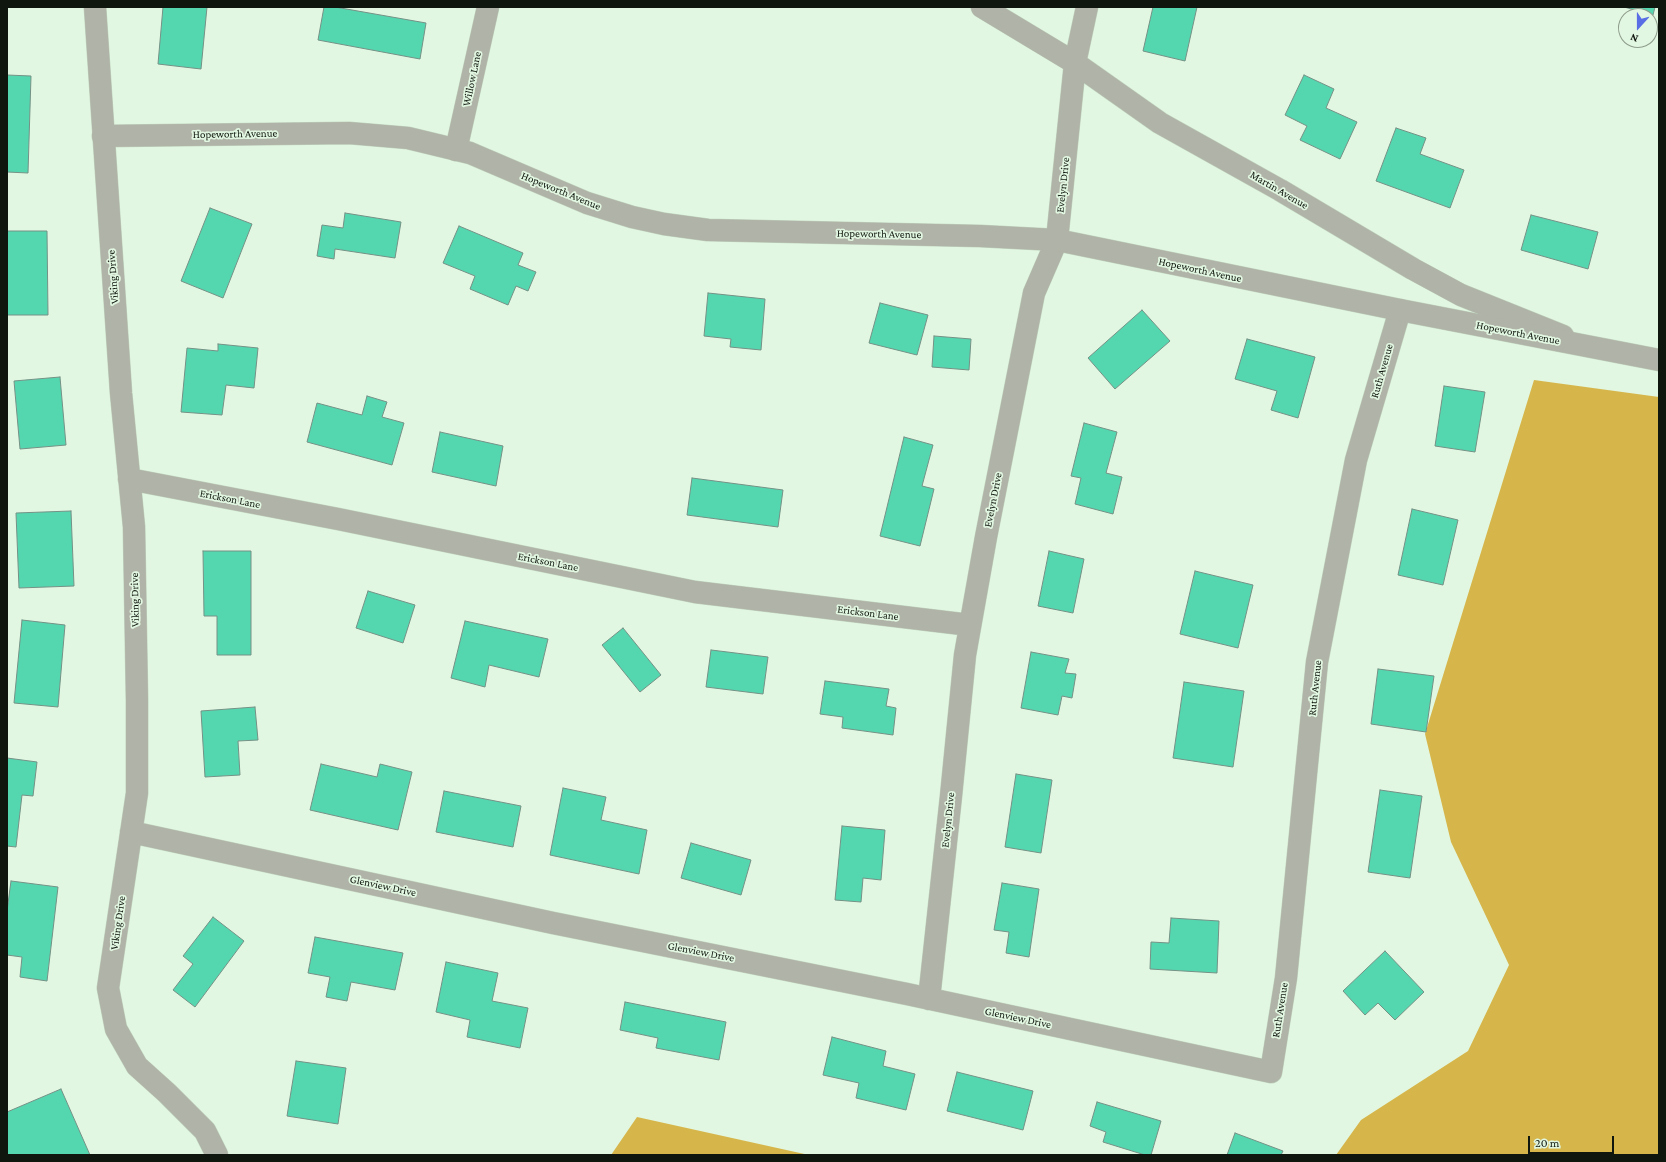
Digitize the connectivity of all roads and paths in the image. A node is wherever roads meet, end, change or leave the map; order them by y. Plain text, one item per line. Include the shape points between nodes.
1 (95, 7) edge
2 (488, 7) edge
3 (982, 7) edge
4 (1087, 7) edge
5 (1075, 63) junction
6 (103, 136) junction
7 (456, 150) junction
8 (1057, 240) junction
9 (1400, 310) junction
10 (1590, 347) junction
11 (1659, 360) edge
12 (129, 479) junction
13 (970, 625) junction
14 (131, 832) junction
15 (929, 999) junction
16 (1271, 1072) joint
17 (217, 1155) edge

1 - 6 street, Viking Drive
2 - 7 street, Willow Lane
3 - 5 street, Martin Avenue
4 - 5 street, Evelyn Drive
5 - 8 street, Evelyn Drive
5 - 10 street, Martin Avenue via 1160,123 1413,269 1461,295
6 - 7 street, Hopeworth Avenue via 349,133 408,138
6 - 12 street, Viking Drive
7 - 8 street, Hopeworth Avenue via 470,153 587,203 632,217 694,228
8 - 9 street, Hopeworth Avenue
8 - 13 street, Evelyn Drive via 1034,293
9 - 10 street, Hopeworth Avenue
9 - 16 street, Ruth Avenue via 1356,460 1317,662 1286,978
10 - 11 street, Hopeworth Avenue
12 - 13 street, Erickson Lane via 695,592
12 - 14 street, Viking Drive via 134,526 137,700 136,793
13 - 15 street, Evelyn Drive
14 - 15 street, Glenview Drive via 546,921
14 - 17 street, Viking Drive via 108,988 116,1029 137,1066 205,1131
15 - 16 street, Glenview Drive

